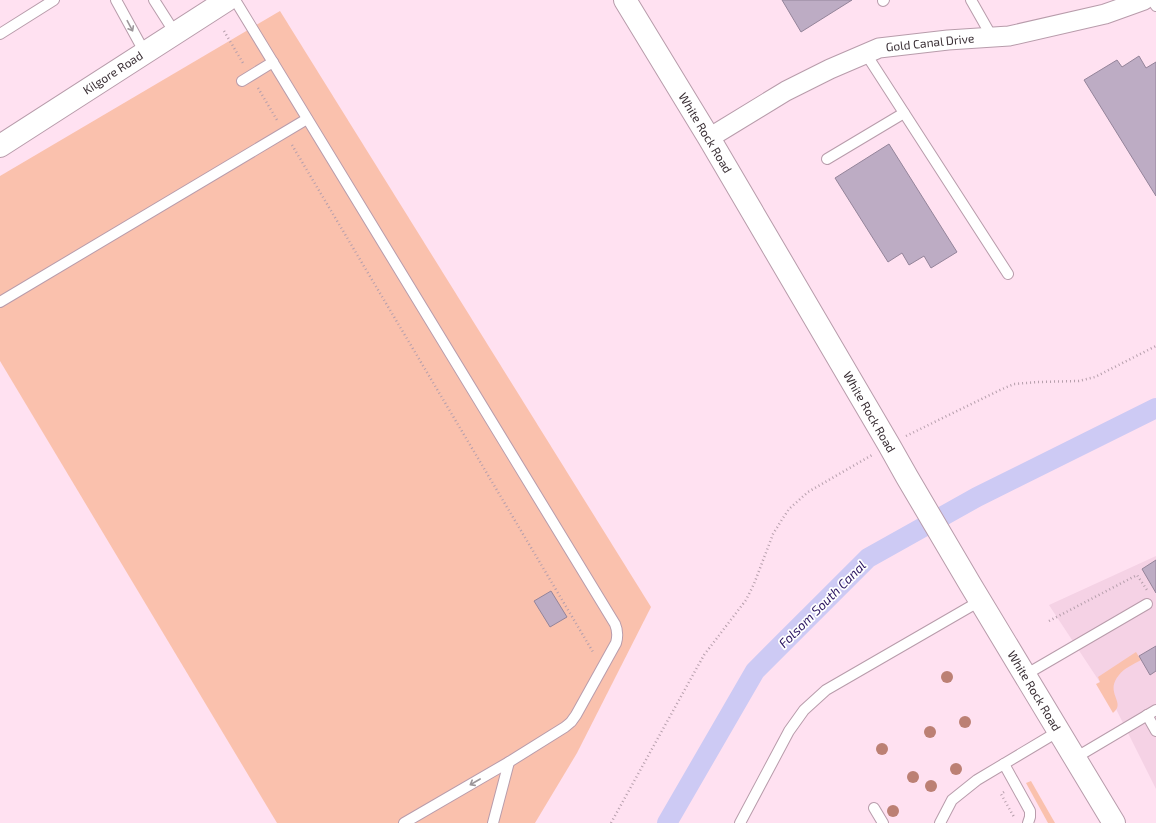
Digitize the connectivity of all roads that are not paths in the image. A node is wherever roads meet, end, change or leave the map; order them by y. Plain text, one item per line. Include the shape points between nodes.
1 (54, 0) edge
2 (116, 0) edge
3 (154, 0) edge
4 (227, 0) edge
5 (235, 0) edge
6 (625, 0) edge
7 (971, 0) edge
8 (1144, 0) edge
9 (1152, 0) edge
10 (1156, 6) edge
11 (175, 33) junction
12 (0, 34) edge
13 (992, 37) junction
14 (144, 53) junction
15 (866, 54) junction
16 (273, 62) junction
17 (246, 78) road end
18 (904, 113) junction
19 (307, 119) junction
20 (709, 138) junction
21 (0, 146) edge
22 (827, 159) dead end
23 (1008, 274) dead end
24 (0, 302) edge
25 (975, 593) junction
26 (1147, 604) dead end
27 (1025, 675) junction
28 (1156, 710) edge
29 (1147, 715) junction
30 (1059, 731) junction
31 (1156, 731) edge
32 (1075, 758) junction
33 (509, 762) junction
34 (1004, 764) junction
35 (874, 808) dead end
36 (1032, 821) edge
37 (404, 823) edge
38 (493, 823) edge
39 (740, 823) edge
40 (883, 823) edge
41 (940, 823) edge
42 (1114, 823) edge

1 - 12 lane
2 -> 14 lane
3 - 11 lane
4 - 11 main road, Kilgore Road
5 - 16 lane
6 - 20 main road, White Rock Road
7 - 13 lane
8 - 13 street, Gold Canal Drive via 1105,14 1009,36
9 - 10 lane
11 - 14 main road, Kilgore Road
13 - 15 street, Gold Canal Drive via 879,48
14 - 21 main road, Kilgore Road
15 - 18 lane
15 - 20 street, Gold Canal Drive via 786,91
16 - 17 lane
16 - 19 lane
18 - 22 lane
18 - 23 lane
19 - 24 lane
19 - 33 lane via 618,630 616,644 571,722
20 - 25 main road, White Rock Road
25 - 27 main road, White Rock Road
25 - 39 lane via 826,690 804,710 789,731
26 - 27 lane
27 - 30 main road, White Rock Road
28 - 29 lane
29 - 31 lane
29 - 32 lane
30 - 32 main road, White Rock Road
30 - 34 lane
32 - 42 main road, White Rock Road
33 -> 37 lane
33 - 38 lane
34 - 36 lane via 1030,811
34 - 41 lane via 977,780 952,800
35 - 40 lane

